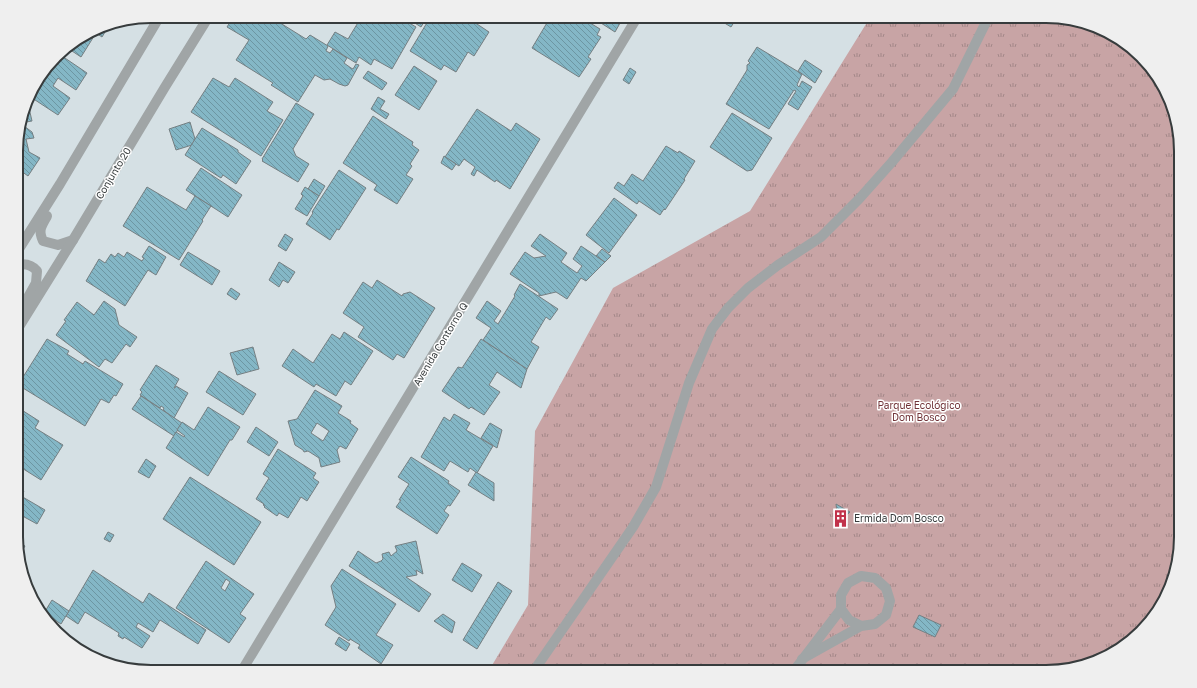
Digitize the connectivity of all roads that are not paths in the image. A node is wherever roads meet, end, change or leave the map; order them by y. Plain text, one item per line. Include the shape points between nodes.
1 (156, 23) edge
2 (205, 23) edge
3 (634, 23) edge
4 (986, 23) edge
5 (60, 184) junction
6 (73, 240) junction
7 (23, 243) edge
8 (23, 264) edge
9 (23, 306) edge
10 (23, 321) edge
11 (841, 609) junction
12 (861, 626) junction
13 (802, 659) junction
14 (245, 665) edge
15 (538, 665) edge
16 (798, 665) edge

1 - 5 street
2 - 6 street, Conjunto 20
3 - 14 street, Avenida Contorno Q
4 - 15 street via 953,89 859,200 821,237 748,288 712,329 689,383 656,487 634,527
5 - 6 street via 59,198 40,228 40,234 44,241 58,245
5 - 7 street
6 - 10 street, Conjunto 20
8 - 9 street via 33,266 37,271 36,283
11 - 12 street via 849,620
11 - 12 street via 841,595 848,583 861,576 875,578 886,588 890,601 886,615 875,624
11 - 13 street
12 - 13 street
13 - 16 street

